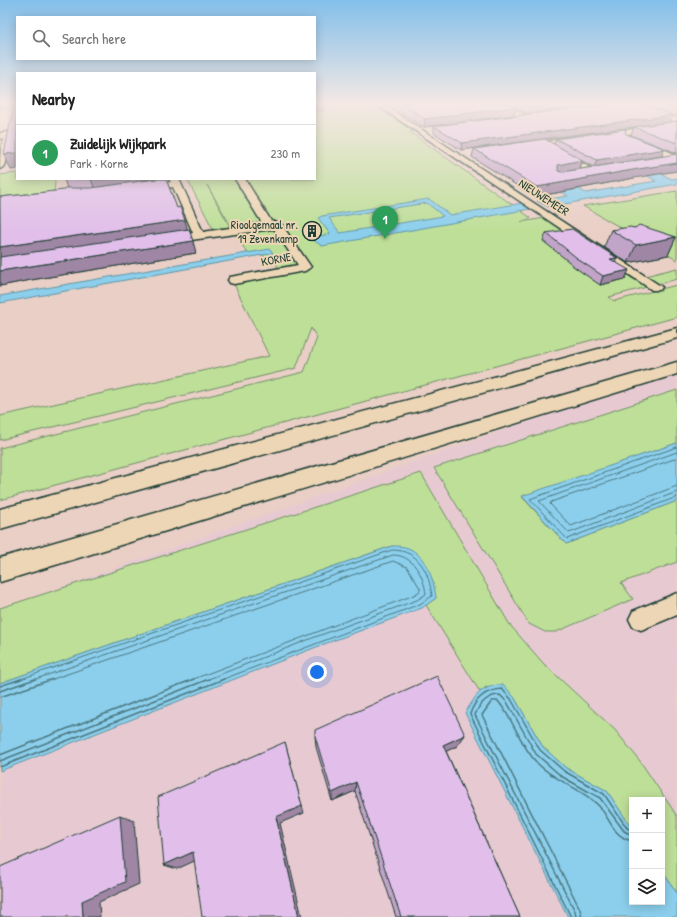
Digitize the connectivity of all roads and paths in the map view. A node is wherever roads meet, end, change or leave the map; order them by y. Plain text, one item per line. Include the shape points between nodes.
1 (7, 146) edge
2 (447, 146) edge
3 (541, 146) edge
4 (565, 146) edge
5 (646, 146) edge
6 (548, 148) junction
7 (677, 158) edge
8 (663, 161) edge
9 (0, 166) edge
10 (578, 174) edge
11 (241, 180) edge
12 (175, 182) edge
13 (132, 190) edge
14 (271, 226) junction
15 (200, 236) junction
16 (154, 243) edge
17 (234, 280) dead end
18 (656, 287) dead end
19 (677, 333) edge
20 (677, 368) edge
21 (0, 519) edge
22 (0, 570) edge
23 (677, 604) edge
24 (641, 619) dead end

1 - 9 street
2 - 18 street, NIEUWEMEER via 467,157
3 - 6 street via 520,149
4 - 6 street
5 - 7 street
6 - 10 street via 595,171
7 - 8 street
11 - 14 street
12 - 13 street
12 - 15 street
14 - 15 street
14 - 17 street, KORNE via 278,227 305,267
15 - 16 street
19 - 21 highway
20 - 22 highway
23 - 24 street

